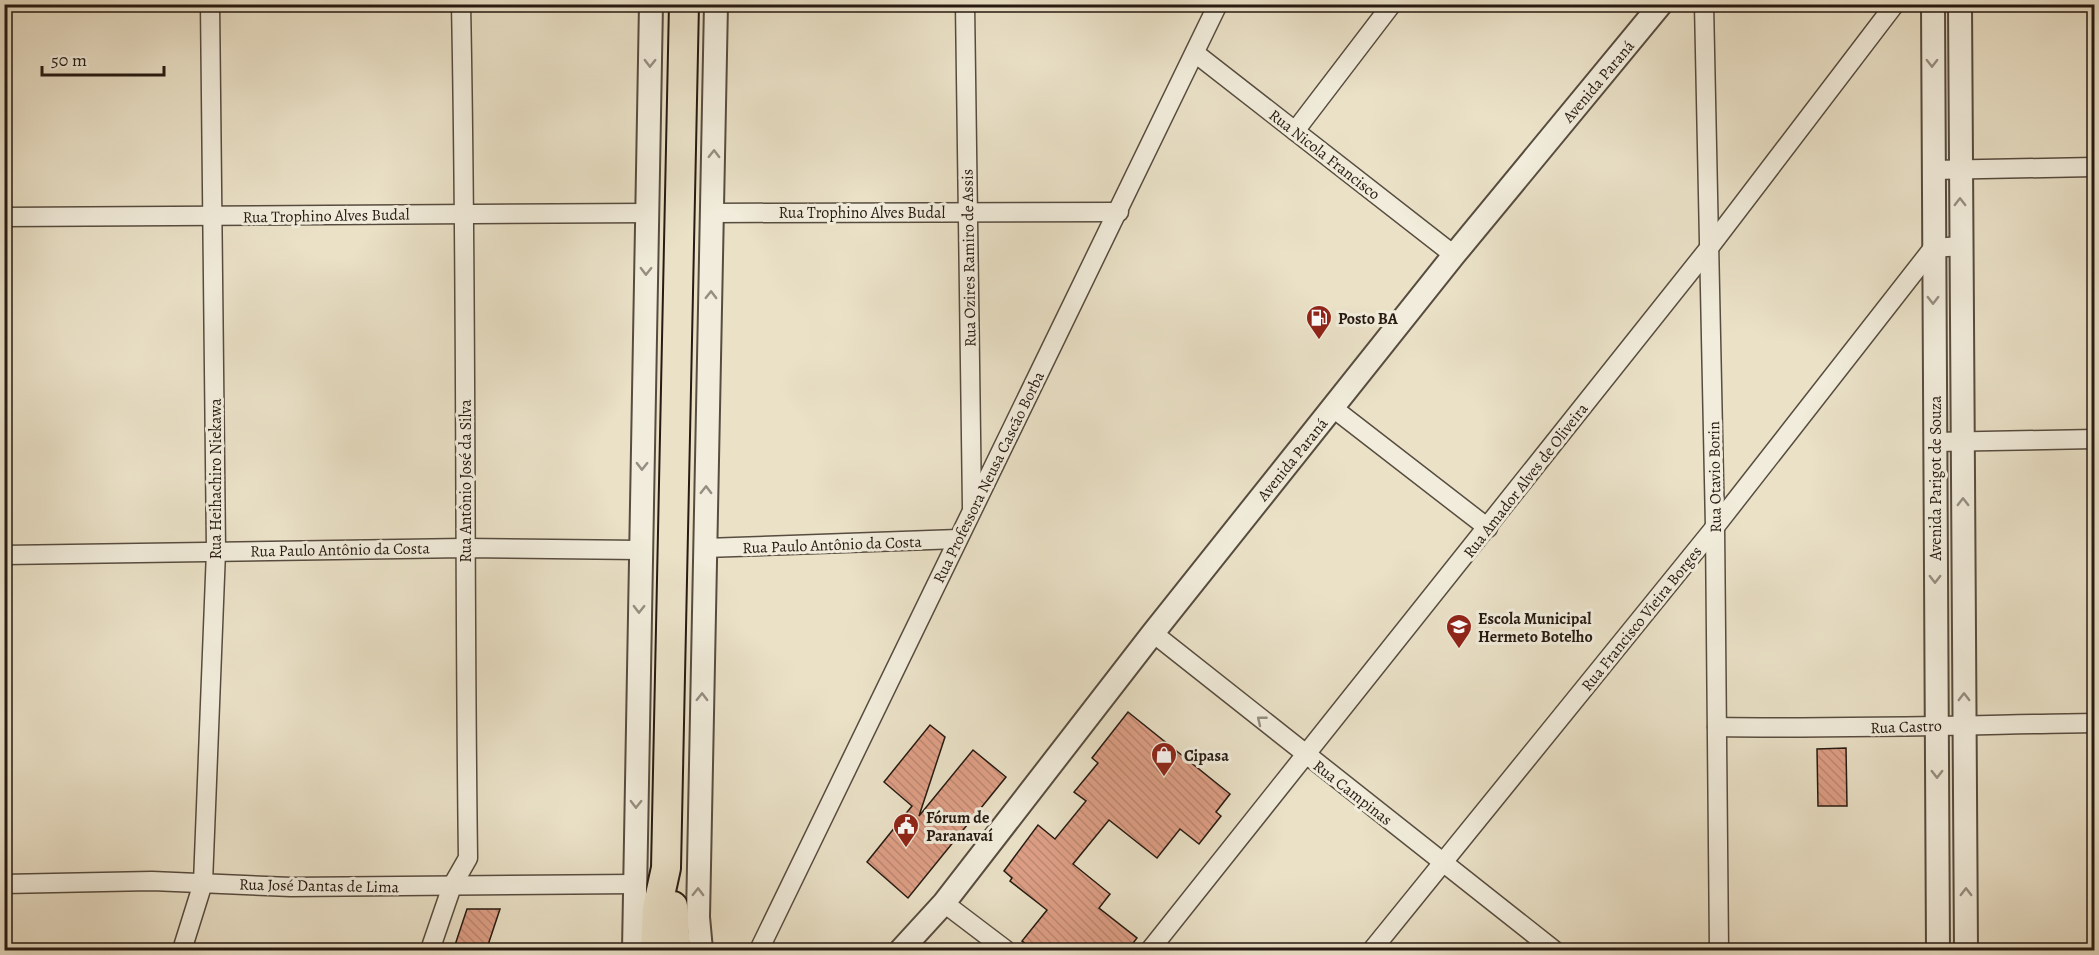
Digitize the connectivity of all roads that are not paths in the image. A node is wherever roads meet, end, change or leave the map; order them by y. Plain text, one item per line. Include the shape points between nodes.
1 (210, 4) edge
2 (461, 4) edge
3 (651, 4) edge
4 (684, 4) edge
5 (716, 4) edge
6 (965, 4) edge
7 (1218, 4) edge
8 (1392, 4) edge
9 (1704, 4) edge
10 (1895, 4) edge
11 (1933, 4) edge
12 (1960, 4) edge
13 (1657, 6) edge
14 (1195, 53) junction
15 (1295, 131) junction
16 (2094, 167) edge
17 (1960, 169) junction
18 (1932, 170) junction
19 (968, 212) junction
20 (1119, 212) junction
21 (648, 213) junction
22 (712, 213) junction
23 (465, 214) junction
24 (4, 217) edge
25 (213, 217) junction
26 (1961, 246) junction
27 (1709, 248) junction
28 (1933, 248) junction
29 (1454, 255) junction
30 (1333, 408) junction
31 (2094, 439) edge
32 (1962, 441) junction
33 (1934, 442) junction
34 (972, 511) junction
35 (1715, 527) junction
36 (1488, 528) junction
37 (958, 539) junction
38 (464, 548) junction
39 (705, 549) junction
40 (640, 550) junction
41 (216, 551) junction
42 (4, 555) edge
43 (1153, 633) junction
44 (2094, 723) edge
45 (1965, 724) junction
46 (1936, 725) junction
47 (1717, 727) junction
48 (1307, 756) junction
49 (1444, 862) junction
50 (666, 868) junction
51 (203, 883) junction
52 (4, 884) edge
53 (634, 884) junction
54 (452, 886) junction
55 (937, 911) junction
56 (182, 951) edge
57 (430, 951) edge
58 (634, 951) edge
59 (655, 951) edge
60 (676, 951) edge
61 (701, 951) edge
62 (759, 951) edge
63 (901, 951) edge
64 (909, 951) edge
65 (1006, 951) edge
66 (1150, 951) edge
67 (1372, 951) edge
68 (1554, 951) edge
69 (1719, 951) edge
70 (1938, 951) edge
71 (1966, 951) edge

1 - 25 street, Rua Heihachiro Niekawa
2 - 23 street, Rua Antônio José da Silva
3 -> 21 street
4 - 50 main road
22 -> 5 street
6 - 19 street, Rua Ozires Ramiro de Assis
7 - 14 street, Rua Professora Neusa Cascão Borba
8 - 15 street
9 - 27 street, Rua Otavio Borin
10 - 27 street, Rua Amador Alves de Oliveira
11 -> 18 street, Avenida Parigot de Souza
12 - 17 street, Avenida Parigot de Souza
13 - 29 street, Avenida Paraná
14 - 15 street, Rua Nicola Francisco
14 - 20 street, Rua Professora Neusa Cascão Borba
15 - 29 street, Rua Nicola Francisco
16 - 17 street
17 - 18 street
26 -> 17 street, Avenida Parigot de Souza
18 - 28 street, Avenida Parigot de Souza
19 - 20 street, Rua Trophino Alves Budal
19 - 22 street, Rua Trophino Alves Budal
19 - 34 street, Rua Ozires Ramiro de Assis
20 - 34 street, Rua Professora Neusa Cascão Borba
21 - 23 street, Rua Trophino Alves Budal
21 -> 40 street
39 -> 22 street
23 - 25 street, Rua Trophino Alves Budal
23 - 38 street, Rua Antônio José da Silva
24 - 25 street, Rua Trophino Alves Budal
25 - 41 street, Rua Heihachiro Niekawa
26 - 28 street
26 - 32 street, Avenida Parigot de Souza
27 - 35 street, Rua Otavio Borin
27 - 36 street, Rua Amador Alves de Oliveira
28 -> 33 street, Avenida Parigot de Souza
28 - 35 street, Rua Francisco Vieira Borges
29 - 30 street, Avenida Paraná
30 - 36 street
30 - 43 street, Avenida Paraná
31 - 32 street
32 - 33 street
45 -> 32 street, Avenida Parigot de Souza
33 -> 46 street, Avenida Parigot de Souza
34 - 37 street, Rua Professora Neusa Cascão Borba
35 - 47 street, Rua Otavio Borin
35 - 49 street, Rua Francisco Vieira Borges
36 - 48 street, Rua Amador Alves de Oliveira
37 - 39 street, Rua Paulo Antônio da Costa
37 - 62 street, Rua Professora Neusa Cascão Borba
38 - 40 street, Rua Paulo Antônio da Costa
38 - 41 street, Rua Paulo Antônio da Costa
38 - 54 street, Rua Antônio José da Silva via 468,858
61 -> 39 street via 698,917
40 -> 53 street
41 - 42 street, Rua Paulo Antônio da Costa
41 - 51 street, Rua Heihachiro Niekawa
48 -> 43 street, Rua Campinas
43 - 55 street, Avenida Paraná
44 - 45 street, Rua Castro
45 - 46 street, Rua Castro
71 -> 45 street, Avenida Parigot de Souza
46 - 47 street, Rua Castro
46 -> 70 street, Avenida Parigot de Souza
47 - 69 street, Rua Otavio Borin
48 - 49 street, Rua Campinas
48 - 66 street, Rua Amador Alves de Oliveira
49 - 67 street, Rua Francisco Vieira Borges
49 - 68 street, Rua Campinas
50 - 59 main road via 657,909
50 - 60 main road
51 - 52 street, Rua José Dantas de Lima
51 - 54 street, Rua José Dantas de Lima
51 - 56 street, Rua Heihachiro Niekawa
53 - 54 street, Rua José Dantas de Lima
53 - 58 street
54 - 57 street, Rua Antônio José da Silva
55 - 63 street, Avenida Paraná
55 - 64 street, Avenida Paraná
55 - 65 street

